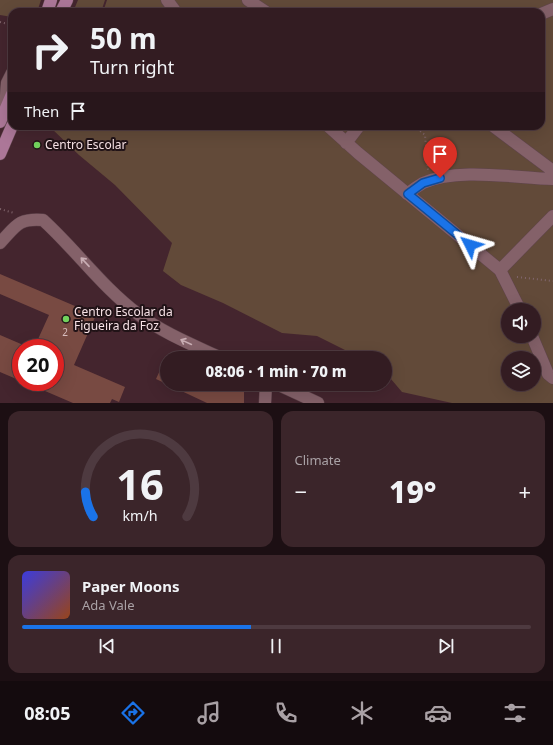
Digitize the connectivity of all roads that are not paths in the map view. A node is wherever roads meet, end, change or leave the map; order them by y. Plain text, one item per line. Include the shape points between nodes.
1 (248, 0) edge
2 (260, 8) edge
3 (8, 81) edge
4 (8, 103) edge
5 (5, 109) junction
6 (0, 122) edge
7 (10, 130) edge
8 (332, 130) edge
9 (356, 130) edge
10 (498, 130) edge
11 (346, 143) junction
12 (0, 154) edge
13 (553, 171) edge
14 (553, 179) edge
15 (408, 194) junction
16 (553, 216) edge
17 (0, 243) edge
18 (501, 273) junction
19 (516, 303) edge
20 (535, 343) edge
21 (206, 351) edge
22 (553, 378) edge
23 (266, 391) edge
24 (292, 391) edge
25 (265, 403) edge
26 (318, 403) edge

1 - 2 street
3 - 5 street
4 - 5 main road
5 - 6 main road
7 - 12 main road
8 - 11 street
9 - 11 street
10 - 13 street
11 - 15 street
14 - 15 street via 450,175 423,183
15 - 18 street
16 - 18 street
21 -> 17 street via 163,331 138,314 117,297 43,220 28,218 17,224
18 - 19 street
20 - 22 street via 548,374
23 - 25 street
24 - 26 street

